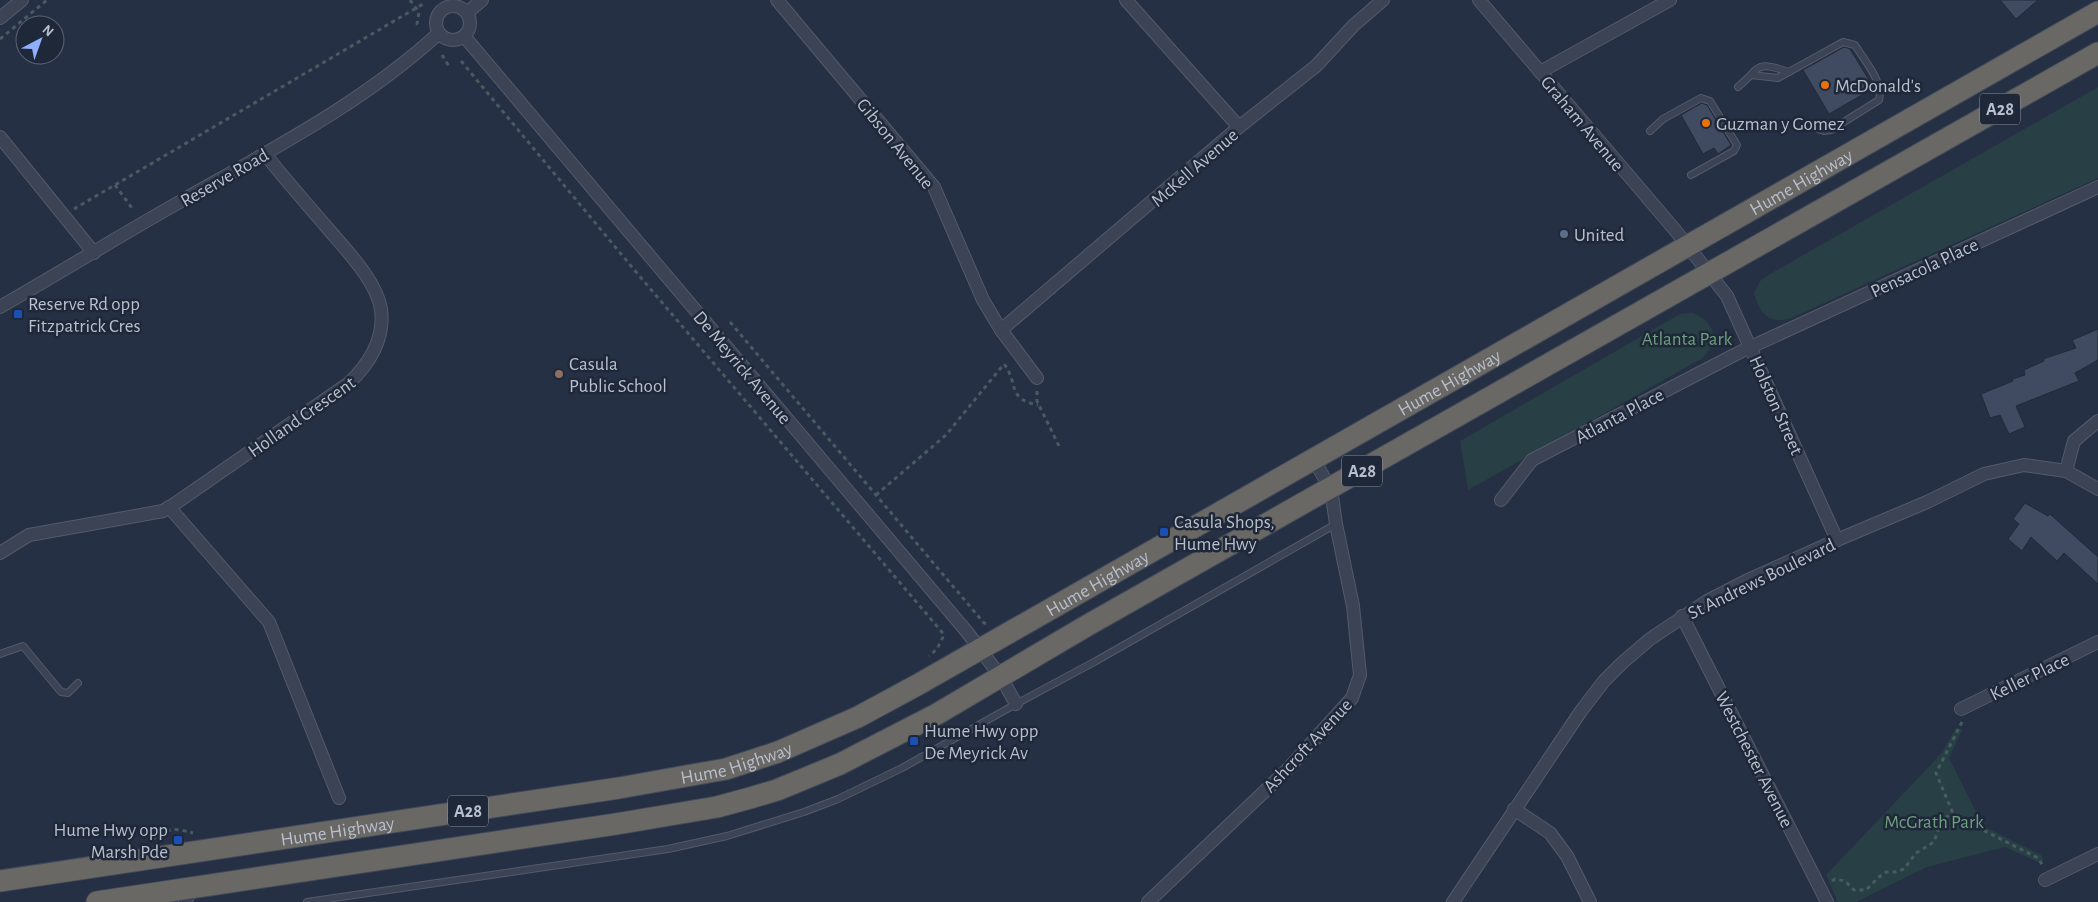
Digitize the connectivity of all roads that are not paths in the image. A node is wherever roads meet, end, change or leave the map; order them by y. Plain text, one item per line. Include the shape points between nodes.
1 (22, 0) edge
2 (482, 0) edge
3 (777, 0) edge
4 (1126, 0) edge
5 (1383, 0) edge
6 (1479, 0) edge
7 (1670, 0) edge
8 (432, 4) edge
9 (2098, 12) edge
10 (467, 13) junction
11 (0, 18) edge
12 (439, 33) junction
13 (464, 36) junction
14 (2098, 53) edge
15 (1540, 72) junction
16 (1789, 72) junction
17 (1750, 75) junction
18 (1738, 87) dead end
19 (1808, 126) dead end
20 (1239, 127) junction
21 (1650, 131) dead end
22 (0, 137) edge
23 (265, 154) junction
24 (1691, 176) dead end
25 (2098, 187) edge
26 (1687, 246) junction
27 (94, 253) junction
28 (1711, 274) junction
29 (0, 307) edge
30 (1001, 330) junction
31 (1751, 347) junction
32 (1037, 378) road end
33 (2098, 421) edge
34 (1313, 459) junction
35 (2066, 471) junction
36 (1331, 489) junction
37 (2098, 489) edge
38 (1500, 500) dead end
39 (169, 507) junction
40 (1336, 524) junction
41 (1837, 540) junction
42 (0, 553) edge
43 (1682, 616) junction
44 (2098, 642) edge
45 (981, 649) junction
46 (0, 654) edge
47 (1001, 677) junction
48 (78, 683) dead end
49 (1016, 704) junction
50 (1964, 707) road end
51 (339, 798) dead end
52 (1514, 809) junction
53 (2098, 854) edge
54 (2047, 879) road end
55 (0, 881) edge
56 (188, 895) edge
57 (136, 899) edge
58 (97, 902) edge
59 (307, 902) edge
60 (1148, 902) edge
61 (1453, 902) edge
62 (1590, 902) edge
63 (1827, 902) edge

1 - 11 street
2 - 10 street
3 - 30 street, Gibson Avenue via 934,186 983,300
4 - 20 street
5 - 20 street, McKell Avenue via 1354,24 1316,66
6 - 15 street, Graham Avenue
7 - 15 street
8 - 10 street via 452,5
8 - 12 street
9 - 26 highway, Hume Highway / A28
10 - 13 street via 469,27
12 - 13 street via 454,40
12 - 23 street, Reserve Road via 374,86
13 - 45 street, De Meyrick Avenue
14 - 28 highway, Hume Highway / A28
15 - 26 street, Graham Avenue
16 - 17 lane via 1778,78
16 - 17 lane via 1762,66 1755,68
16 - 19 lane via 1848,42 1855,45 1878,84 1880,94 1871,106 1831,130
17 - 18 lane
20 - 30 street, McKell Avenue
21 - 24 lane via 1700,98 1710,101 1737,145 1734,152
22 - 27 street
23 - 27 street, Reserve Road
23 - 39 street, Holland Crescent via 373,288 382,324 378,340 372,357 349,384
25 - 31 street, Pensacola Place
26 - 28 street, Graham Avenue
26 - 34 highway, Hume Highway / A28
27 - 29 street, Reserve Road
28 - 31 street, Holston Street via 1727,296
28 - 36 highway, Hume Highway / A28
30 - 32 street, Gibson Avenue
31 - 38 street, Atlanta Place via 1532,460
31 - 41 street, Holston Street
33 - 35 street via 2074,441
34 - 36 street, Ashcroft Avenue
34 - 45 highway, Hume Highway / A28
35 - 37 street, St Andrews Boulevard
35 - 41 street, St Andrews Boulevard via 2024,465 1984,474 1928,502
36 - 40 street, Ashcroft Avenue
36 - 47 highway, Hume Highway / A28
39 - 42 street, Holland Crescent via 142,516 28,535
39 - 51 street via 269,622
40 - 49 lane
40 - 60 street, Ashcroft Avenue via 1353,606 1360,675 1352,698 1287,770
41 - 43 street, St Andrews Boulevard via 1746,581
43 - 52 street, St Andrews Boulevard via 1650,639 1604,681
43 - 63 street, Westchester Avenue
44 - 50 street, Keller Place
45 - 47 street, De Meyrick Avenue
45 - 55 highway, Hume Highway / A28 via 858,717 778,752 726,768 619,788
46 - 48 lane via 23,646 61,692 68,693
47 - 49 street, De Meyrick Avenue
47 - 56 highway, Hume Highway / A28 via 840,764 777,790 717,807
49 - 59 lane via 902,768 838,799 727,836 668,849
52 - 61 street, St Andrews Boulevard
52 - 62 street via 1550,833 1567,856
53 - 54 street
56 - 57 highway, Hume Highway / A28
57 - 58 highway, Hume Highway / A28

